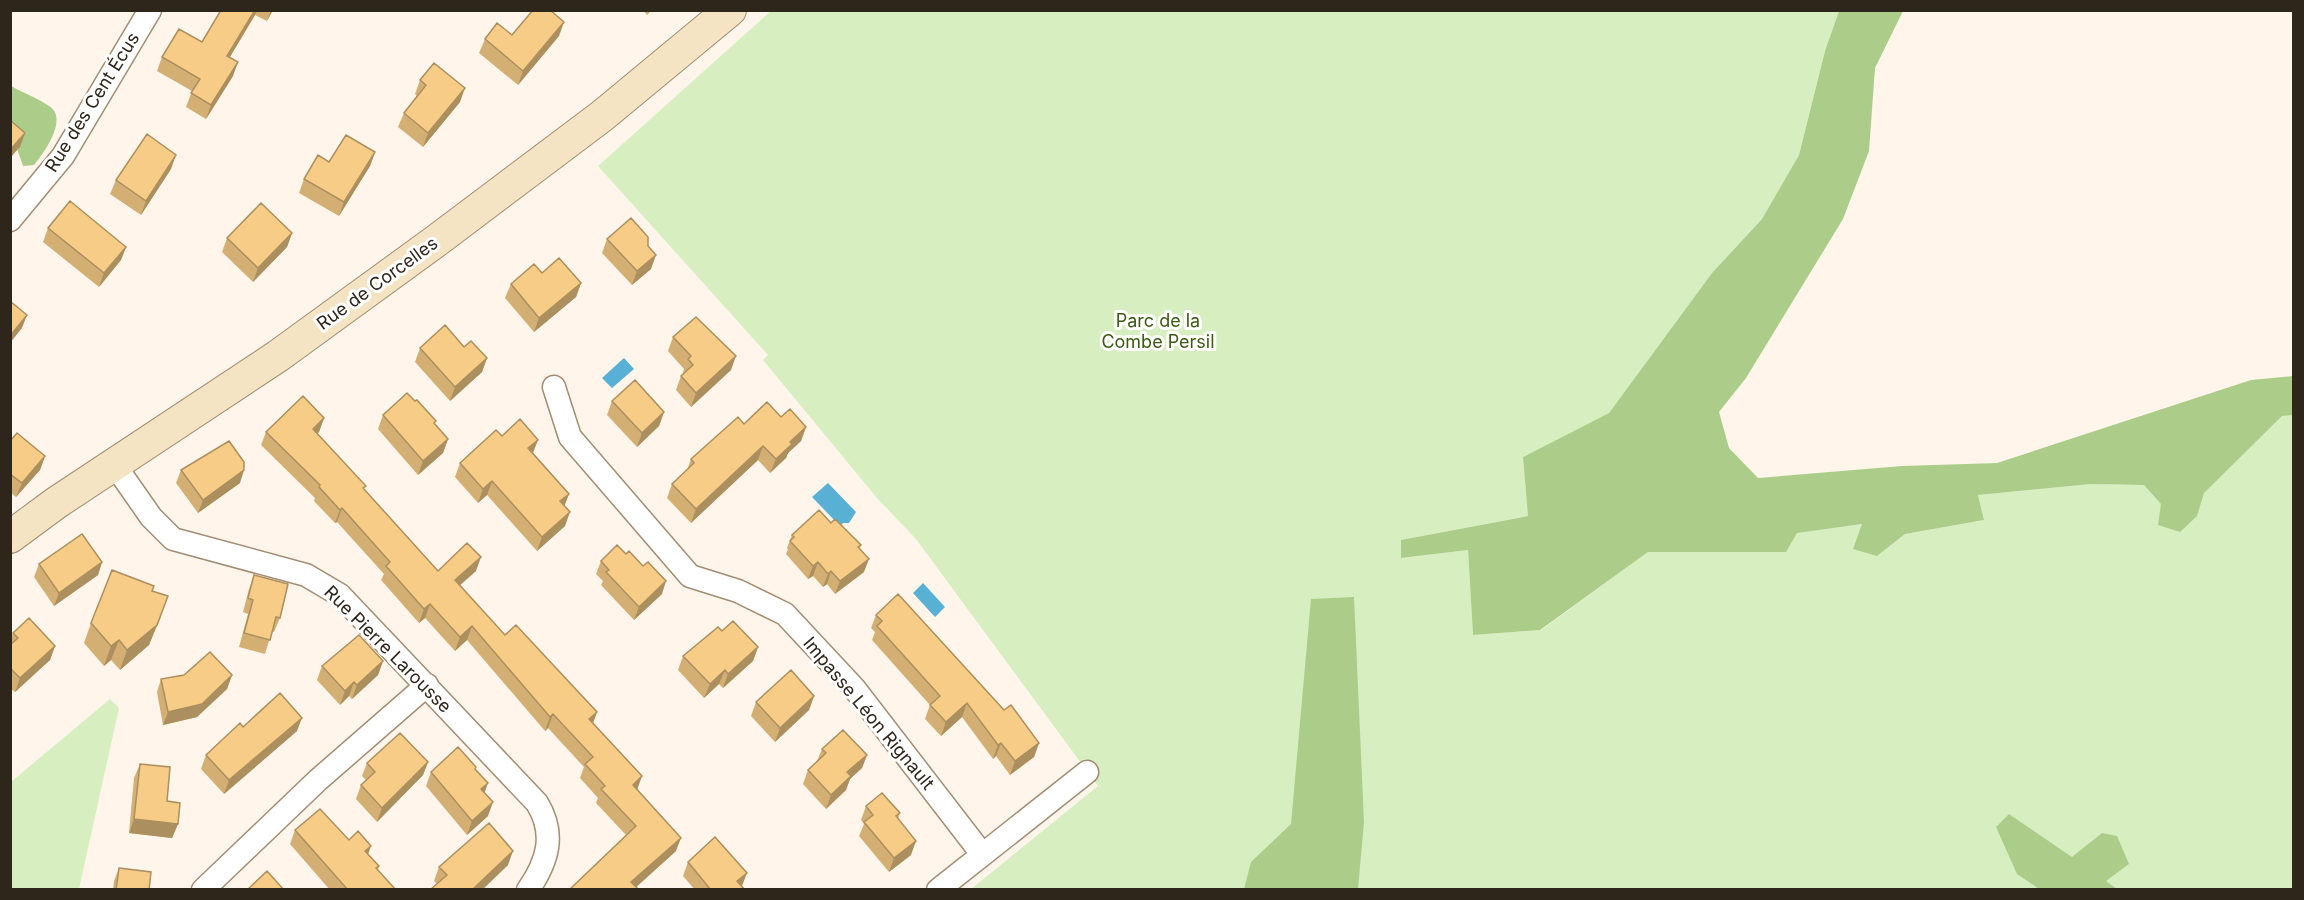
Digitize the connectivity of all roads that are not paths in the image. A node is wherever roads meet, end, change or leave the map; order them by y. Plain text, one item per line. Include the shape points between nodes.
1 (150, 10) edge
2 (730, 10) edge
3 (10, 220) edge
4 (554, 387) dead end
5 (114, 464) junction
6 (10, 537) edge
7 (427, 685) junction
8 (1087, 772) dead end
9 (982, 854) junction
10 (203, 890) edge
11 (528, 890) edge
12 (938, 890) edge

1 - 3 street, Rue des Cent Écus via 63,156
2 - 5 main road, Rue de Corcelles via 602,116 436,241 278,356
4 - 9 street, Impasse Léon Rignault via 570,437 690,576 738,591 785,614 861,697
5 - 6 main road, Rue de Corcelles
5 - 7 street, Rue Pierre Larousse via 151,517 173,539 320,581 340,595
7 - 10 street via 318,780
7 - 11 street, Rue Pierre Larousse via 545,815 548,848 543,866
8 - 9 street
9 - 12 street

